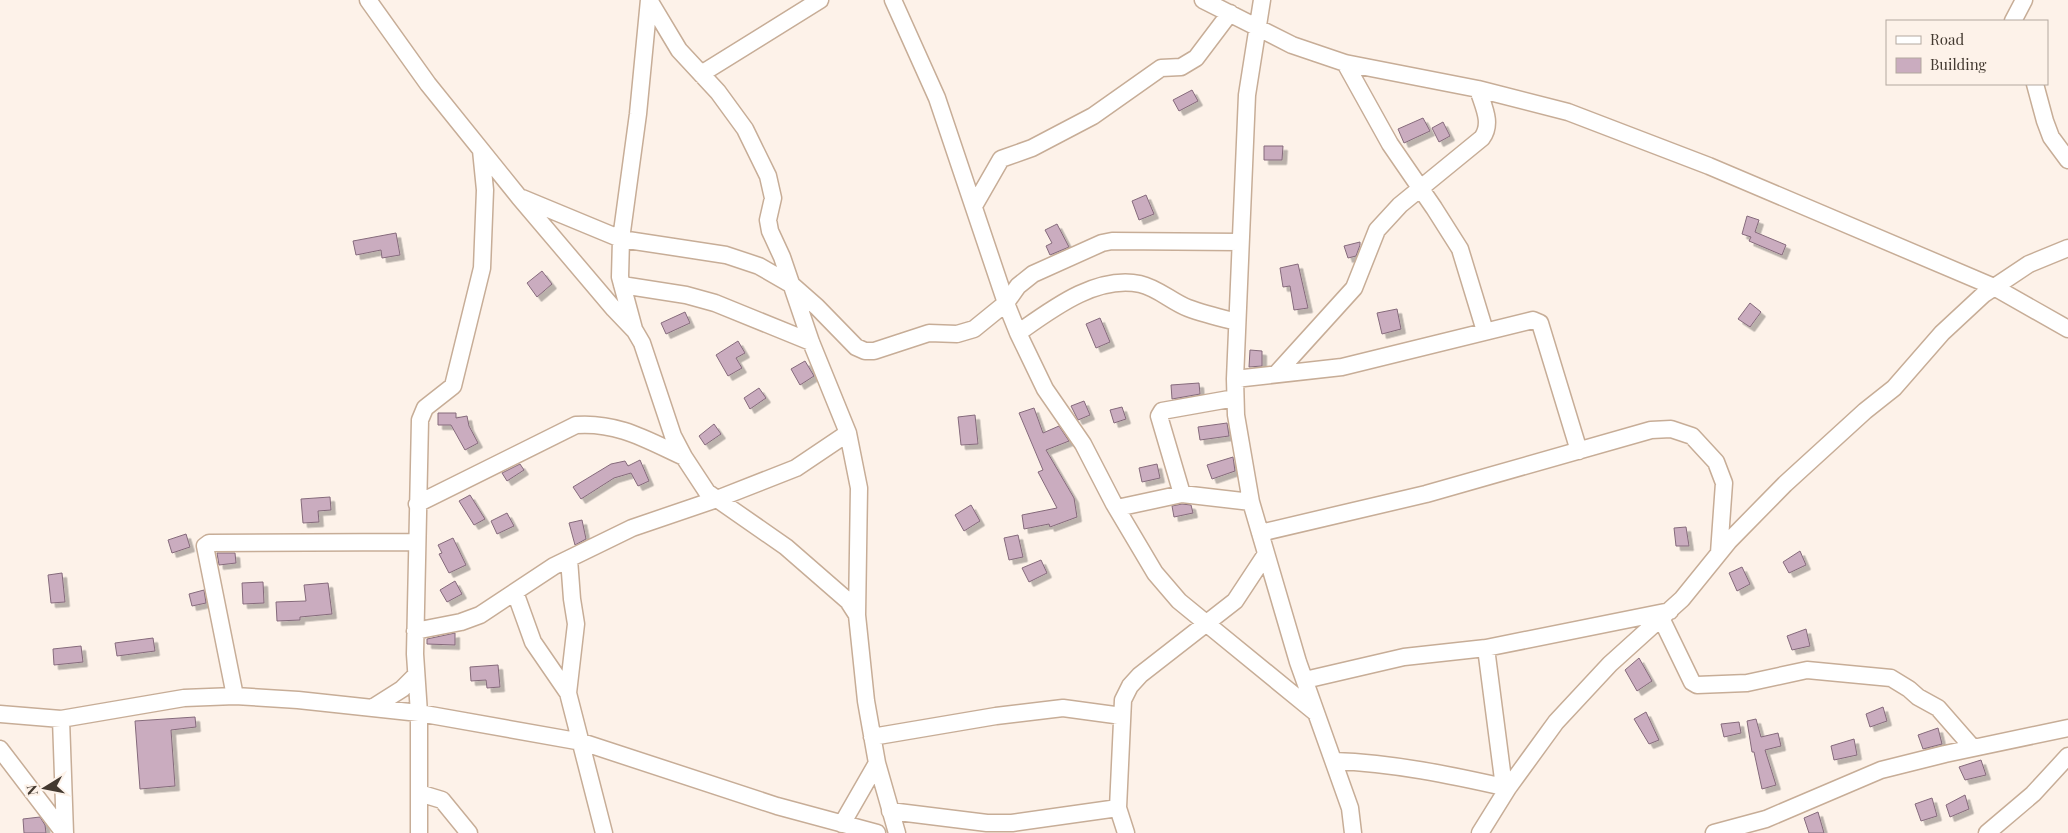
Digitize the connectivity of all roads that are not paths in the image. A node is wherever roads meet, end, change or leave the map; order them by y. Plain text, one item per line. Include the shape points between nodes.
1 (368, 0) edge
2 (649, 0) edge
3 (820, 0) edge
4 (1203, 0) edge
5 (1262, 0) edge
6 (2024, 0) edge
7 (891, 2) edge
8 (1230, 13) junction
9 (2014, 20) edge
10 (1257, 26) junction
11 (1345, 63) junction
12 (701, 74) junction
13 (2035, 85) edge
14 (1478, 89) junction
15 (481, 150) junction
16 (2068, 160) edge
17 (1419, 188) junction
18 (519, 197) junction
19 (974, 206) junction
20 (621, 239) junction
21 (1240, 242) junction
22 (2068, 248) edge
23 (622, 285) junction
24 (792, 285) junction
25 (1994, 287) junction
26 (1006, 303) junction
27 (1237, 322) junction
28 (2068, 329) edge
29 (635, 331) junction
30 (1485, 331) junction
31 (1018, 333) junction
32 (811, 342) junction
33 (1276, 374) junction
34 (1234, 379) junction
35 (1235, 398) junction
36 (848, 433) junction
37 (1579, 451) junction
38 (684, 457) junction
39 (1182, 494) junction
40 (717, 499) junction
41 (1251, 502) junction
42 (417, 504) junction
43 (1117, 508) junction
44 (1260, 533) junction
45 (417, 542) junction
46 (1719, 553) junction
47 (1266, 554) junction
48 (570, 559) junction
49 (515, 592) junction
50 (1665, 614) junction
51 (858, 615) junction
52 (1206, 623) junction
53 (415, 631) junction
54 (1486, 648) junction
55 (416, 675) junction
56 (1304, 680) junction
57 (568, 693) junction
58 (235, 696) junction
59 (372, 708) junction
60 (419, 713) junction
61 (1316, 713) junction
62 (0, 714) edge
63 (1122, 716) junction
64 (61, 719) junction
65 (2068, 728) edge
66 (872, 737) junction
67 (582, 742) junction
68 (1973, 748) junction
69 (0, 749) edge
70 (2068, 756) edge
71 (1334, 761) junction
72 (876, 763) junction
73 (1506, 787) junction
74 (419, 793) junction
75 (1118, 808) junction
76 (890, 811) junction
77 (842, 824) junction
78 (64, 833) edge
79 (419, 833) edge
80 (470, 833) edge
81 (604, 833) edge
82 (876, 833) edge
83 (897, 833) edge
84 (1126, 833) edge
85 (1353, 833) edge
86 (1480, 833) edge
87 (1714, 833) edge
88 (1988, 833) edge

1 - 15 street via 428,84
2 - 12 street via 679,50
2 - 20 street
3 - 12 street
4 - 8 street
5 - 10 street
6 - 9 street
7 - 19 street via 937,98
8 - 10 street
8 - 19 street via 1196,58 1182,67 1161,68 1093,116 1032,148 1001,159
10 - 11 street via 1292,45
10 - 21 street via 1247,95
11 - 14 street
11 - 17 street via 1390,144
12 - 24 street via 745,129 768,176 773,198 768,224
13 - 16 street via 2045,121
14 - 17 street via 1488,121 1486,132
14 - 25 street via 1568,112 1709,166
15 - 18 street
15 - 42 street via 484,190 482,268 453,386 425,408 420,420
17 - 30 street via 1460,249
17 - 33 street via 1377,230 1354,288
18 - 20 street
18 - 29 street
19 - 26 street
20 - 23 street
20 - 24 street via 726,255 759,266
21 - 26 street via 1102,243 1033,274 1018,286
21 - 27 street
22 - 25 street via 2029,264
23 - 29 street
23 - 32 street via 715,303
24 - 26 street via 856,347 865,351 929,333 957,334 974,329
24 - 32 street
25 - 28 street
25 - 46 street via 1942,333 1894,388 1785,484
26 - 31 street
27 - 31 street via 1188,308 1140,284 1111,284 1073,296
27 - 34 street
29 - 38 street via 673,436
30 - 33 street via 1342,367
30 - 37 street via 1524,321 1540,323
31 - 43 street via 1045,389 1083,444
32 - 36 street
33 - 34 street
34 - 35 street
35 - 39 street via 1162,410 1160,416
35 - 41 street
36 - 40 street via 796,468
36 - 51 street via 859,488
37 - 44 street via 1426,494
37 - 46 street via 1651,430 1671,429 1692,436 1716,462 1724,483
38 - 40 street via 707,492
38 - 42 street via 622,429 595,424 576,425
39 - 41 street
39 - 43 street
40 - 48 street via 632,528
40 - 51 street via 786,547 848,601
41 - 44 street
42 - 45 street
43 - 52 street via 1155,574 1179,601
44 - 47 street
45 - 53 street
45 - 58 street via 209,543 205,546
46 - 50 street via 1682,599
47 - 52 street via 1235,601
47 - 56 street
48 - 49 street
48 - 57 street via 576,624
49 - 53 street via 480,615
49 - 57 street via 533,642
50 - 54 street
50 - 68 street via 1692,682 1697,685 1747,683 1807,670 1891,678 1938,708
50 - 73 street via 1610,664 1556,722
51 - 66 street
52 - 61 street
52 - 63 street via 1130,686 1123,700
53 - 55 street
54 - 56 street via 1404,657
54 - 73 street
55 - 59 street
55 - 60 street
56 - 61 street
57 - 67 street
58 - 59 street
58 - 64 street via 184,698
59 - 60 street
60 - 67 street
60 - 74 street
61 - 71 street
62 - 64 street
63 - 66 street via 1063,708
63 - 75 street
64 - 78 street
65 - 68 street
66 - 72 street
67 - 77 street
67 - 81 street
68 - 87 street via 1881,770 1766,819
69 - 78 street
70 - 88 street via 2033,794
71 - 73 street via 1419,770
71 - 85 street via 1350,808
72 - 76 street
72 - 77 street
73 - 86 street
74 - 79 street
74 - 80 street via 442,800
75 - 76 street via 1012,823
75 - 84 street
76 - 83 street
77 - 82 street

